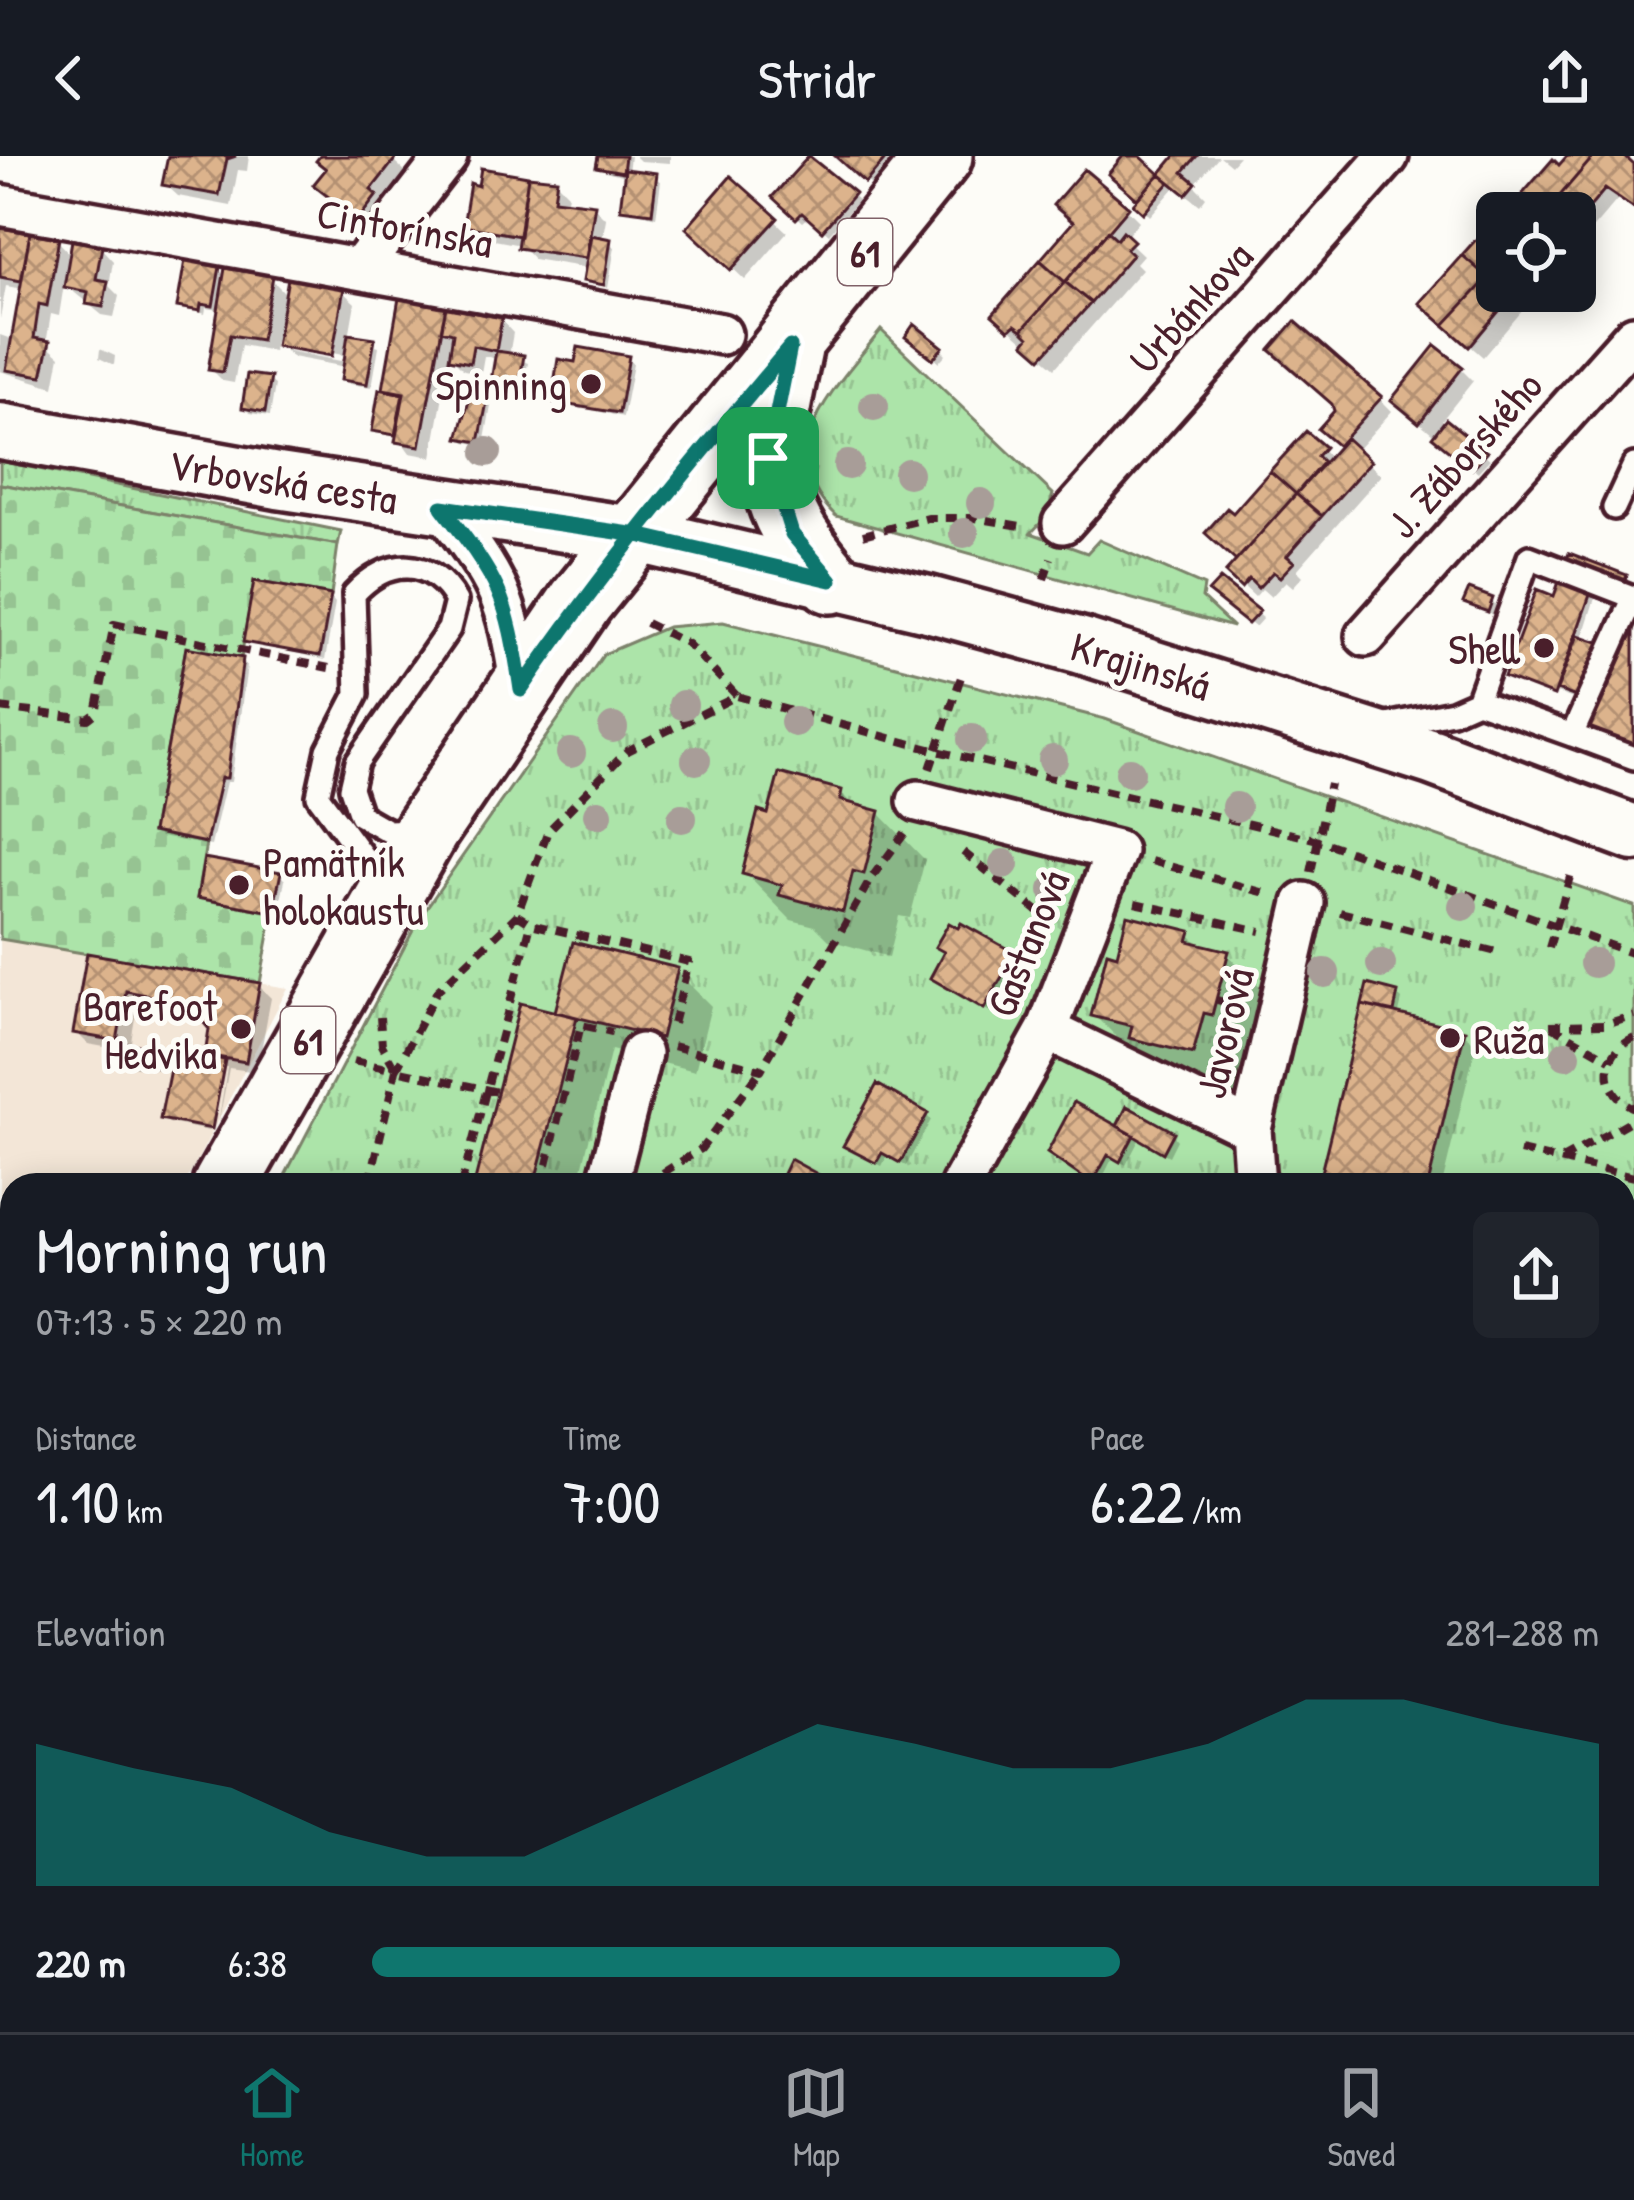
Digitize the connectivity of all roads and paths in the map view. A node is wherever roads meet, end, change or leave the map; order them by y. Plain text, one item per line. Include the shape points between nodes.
1 (447, 156) edge
2 (940, 156) edge
3 (1388, 156) edge
4 (0, 205) edge
5 (361, 267) junction
6 (721, 334) dead end
7 (1634, 336) edge
8 (790, 347) junction
9 (0, 431) edge
10 (1634, 465) edge
11 (442, 507) junction
12 (1614, 508) dead end
13 (1063, 523) joint
14 (638, 535) junction
15 (847, 558) junction
16 (1632, 597) edge
17 (646, 623) dead end
18 (1366, 636) dead end
19 (358, 666) junction
20 (962, 674) dead end
21 (521, 690) junction
22 (736, 696) dead end
23 (1477, 701) junction
24 (0, 708) edge
25 (1350, 732) junction
26 (1572, 735) junction
27 (937, 752) dead end
28 (1634, 758) edge
29 (1330, 784) dead end
30 (918, 801) dead end
31 (428, 829) junction
32 (1634, 832) edge
33 (1318, 840) dead end
34 (922, 841) dead end
35 (957, 847) dead end
36 (1116, 851) junction
37 (1572, 870) dead end
38 (390, 896) junction
39 (1114, 899) dead end
40 (1287, 899) junction
41 (517, 915) dead end
42 (531, 924) junction
43 (1061, 930) dead end
44 (1261, 932) dead end
45 (1549, 948) dead end
46 (1500, 953) dead end
47 (380, 1011) dead end
48 (1634, 1015) edge
49 (1048, 1030) junction
50 (1634, 1037) edge
51 (632, 1044) joint
52 (1610, 1059) junction
53 (353, 1061) dead end
54 (396, 1070) junction
55 (761, 1070) junction
56 (484, 1088) junction
57 (498, 1091) dead end
58 (1634, 1108) edge
59 (1634, 1119) edge
60 (1251, 1130) junction
61 (1520, 1151) dead end
62 (1560, 1160) junction
63 (232, 1173) edge
64 (372, 1173) edge
65 (464, 1173) edge
66 (544, 1173) edge
67 (609, 1173) edge
68 (663, 1173) edge
69 (968, 1173) edge
70 (1254, 1173) edge
71 (1617, 1173) edge

1 - 5 street
2 - 8 main road, 61
3 - 13 street, Urbánkova
4 - 5 street, Cintorínska
5 - 6 street, Cintorínska
7 - 18 street, J. Záborského
8 - 14 main road, 61
8 - 15 main road via 768,458 792,534
9 - 11 main road, Vrbovská cesta
10 - 12 lane
11 - 14 main road, Vrbovská cesta
11 - 21 street via 494,574 509,609
13 - 15 path via 928,518
14 - 15 main road, Krajinská
14 - 21 main road, 61
15 - 25 main road, Krajinská via 1082,646
16 - 23 lane via 1529,557
16 - 26 lane
17 - 22 path via 688,644
19 - 24 path via 318,669 114,624 96,713 88,719
19 - 31 lane via 353,607 368,579 388,567 422,566 445,582 455,601 449,629 357,762 352,788 360,815 388,831
19 - 38 lane via 357,694 328,750 318,796
20 - 27 path
21 - 31 main road, 61
23 - 25 lane
23 - 26 lane
25 - 32 main road, Krajinská
26 - 28 lane
29 - 33 path
30 - 36 street, Gaštanová
31 - 38 main road, 61
34 - 55 path via 904,838 872,877
35 - 43 path
36 - 40 path
36 - 49 street, Gaštanová
37 - 45 path
38 - 63 main road, 61
39 - 44 path
40 - 46 path
40 - 60 street, Javorová
41 - 42 path
42 - 55 path via 689,962 668,1045
42 - 56 path
47 - 54 path via 382,1045
48 - 52 path via 1550,1025
49 - 60 street
49 - 69 street, Gaštanová
50 - 52 path
51 - 66 path via 581,1025
51 - 67 street
52 - 58 path via 1610,1085
53 - 54 path
54 - 56 path
54 - 64 path
55 - 68 path via 701,1149
56 - 57 path
56 - 65 path
59 - 62 path
60 - 70 street, Javorová
61 - 62 path
62 - 71 path

